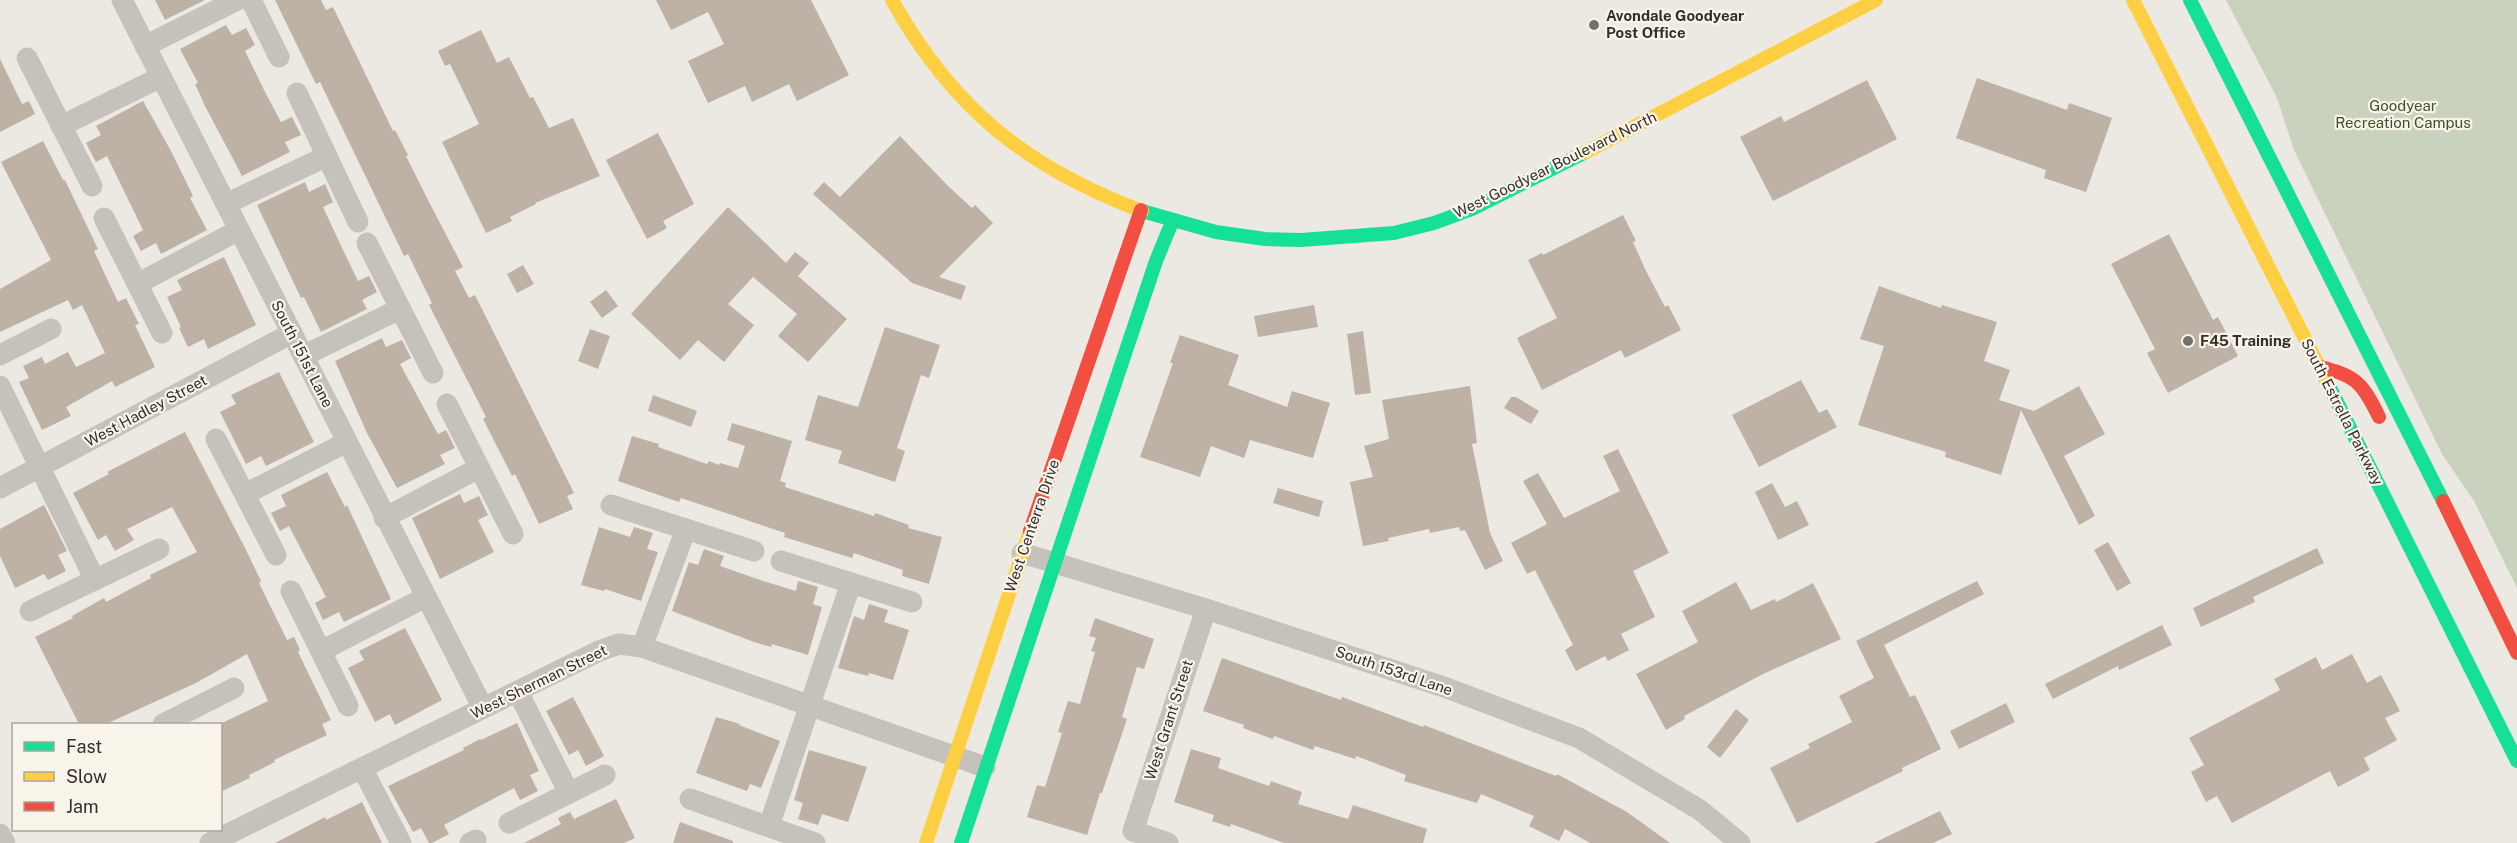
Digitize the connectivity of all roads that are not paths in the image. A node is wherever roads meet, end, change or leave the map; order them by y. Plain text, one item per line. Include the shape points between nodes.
1 (122, 0) edge
2 (237, 0) edge
3 (251, 0) edge
4 (892, 0) edge
5 (1876, 0) edge
6 (2133, 0) edge
7 (2190, 0) edge
8 (145, 46) junction
9 (279, 57) dead end
10 (27, 58) dead end
11 (161, 77) junction
12 (297, 93) dead end
13 (61, 126) junction
14 (327, 156) junction
15 (92, 186) dead end
16 (226, 204) junction
17 (1141, 210) junction
18 (104, 218) dead end
19 (358, 222) dead end
20 (1172, 222) junction
21 (239, 230) junction
22 (367, 243) dead end
23 (137, 284) junction
24 (400, 309) junction
25 (51, 329) dead end
26 (162, 333) dead end
27 (292, 333) junction
28 (0, 355) edge
29 (303, 356) junction
30 (2320, 367) junction
31 (433, 373) dead end
32 (0, 386) edge
33 (447, 404) dead end
34 (2388, 434) dead end
35 (216, 439) dead end
36 (347, 442) junction
37 (2400, 448) dead end
38 (2426, 464) junction
39 (41, 466) junction
40 (479, 468) junction
41 (0, 488) edge
42 (245, 494) junction
43 (611, 505) dead end
44 (384, 518) junction
45 (687, 529) junction
46 (513, 534) dead end
47 (159, 549) dead end
48 (754, 551) dead end
49 (1022, 554) junction
50 (276, 555) dead end
51 (781, 561) dead end
52 (1053, 564) junction
53 (95, 580) junction
54 (851, 583) junction
55 (291, 591) dead end
56 (426, 597) junction
57 (912, 602) dead end
58 (1206, 609) junction
59 (30, 610) dead end
60 (642, 647) junction
61 (321, 651) junction
62 (2517, 653) edge
63 (234, 688) dead end
64 (518, 692) junction
65 (348, 706) dead end
66 (810, 706) junction
67 (483, 708) junction
68 (170, 723) edge
69 (955, 757) junction
70 (2517, 761) edge
71 (985, 767) junction
72 (362, 768) junction
73 (605, 775) dead end
74 (569, 793) junction
75 (690, 799) dead end
76 (509, 823) dead end
77 (769, 826) junction
78 (219, 833) edge
79 (0, 834) edge
80 (5, 843) edge
81 (401, 843) edge
82 (816, 843) edge
83 (926, 843) edge
84 (961, 843) edge
85 (1168, 843) edge
86 (1740, 843) edge

1 - 8 street, South 151st Lane
2 - 8 street
3 - 9 street
4 - 17 street, West Goodyear Boulevard North via 933,67 976,116 1041,165
5 - 20 street, West Goodyear Boulevard North via 1513,188 1414,229 1290,240 1249,238
6 - 30 street, South Estrella Parkway
7 - 38 street
8 - 11 street, South 151st Lane
10 - 13 street
11 - 13 street
11 - 16 street, South 151st Lane
12 - 14 street
13 - 15 street
14 - 16 street
14 - 19 street
16 - 21 street, South 151st Lane
17 - 20 street, West Goodyear Boulevard North
17 - 49 street, West Centerra Drive
18 - 23 street
20 - 52 street
21 - 23 street
21 - 27 street, South 151st Lane
22 - 24 street
23 - 26 street
24 - 29 street
24 - 31 street
25 - 28 street
27 - 29 street, South 151st Lane
27 - 39 street, West Hadley Street
29 - 36 street, South 151st Lane
30 - 34 street via 2352,376 2363,384
30 - 70 street, South Estrella Parkway
32 - 39 street
33 - 40 street
35 - 42 street
36 - 42 street
36 - 44 street, South 151st Lane
37 - 38 street
38 - 62 street
39 - 41 street, West Hadley Street
39 - 53 street
40 - 44 street
40 - 46 street
42 - 50 street
43 - 45 street
44 - 56 street, South 151st Lane
45 - 48 street
45 - 60 street
47 - 53 street
49 - 52 street, South 153rd Lane
49 - 69 street, West Centerra Drive
51 - 54 street
52 - 58 street, South 153rd Lane
52 - 71 street
53 - 59 street
54 - 57 street
54 - 66 street
55 - 61 street
56 - 61 street
56 - 67 street, South 151st Lane
58 - 85 street, West Grant Street via 1132,831
58 - 86 street, South 153rd Lane via 1444,687 1579,738 1700,810
60 - 64 street, West Sherman Street via 618,645 599,651
60 - 66 street, West Sherman Street
61 - 65 street
63 - 68 street
64 - 67 street, West Sherman Street
64 - 74 street
66 - 69 street, West Sherman Street
66 - 77 street
67 - 72 street, West Sherman Street
69 - 71 street, West Sherman Street
69 - 83 street, West Centerra Drive
71 - 84 street
72 - 78 street, West Sherman Street
72 - 81 street
73 - 74 street
74 - 76 street
75 - 77 street
77 - 82 street
79 - 80 street

